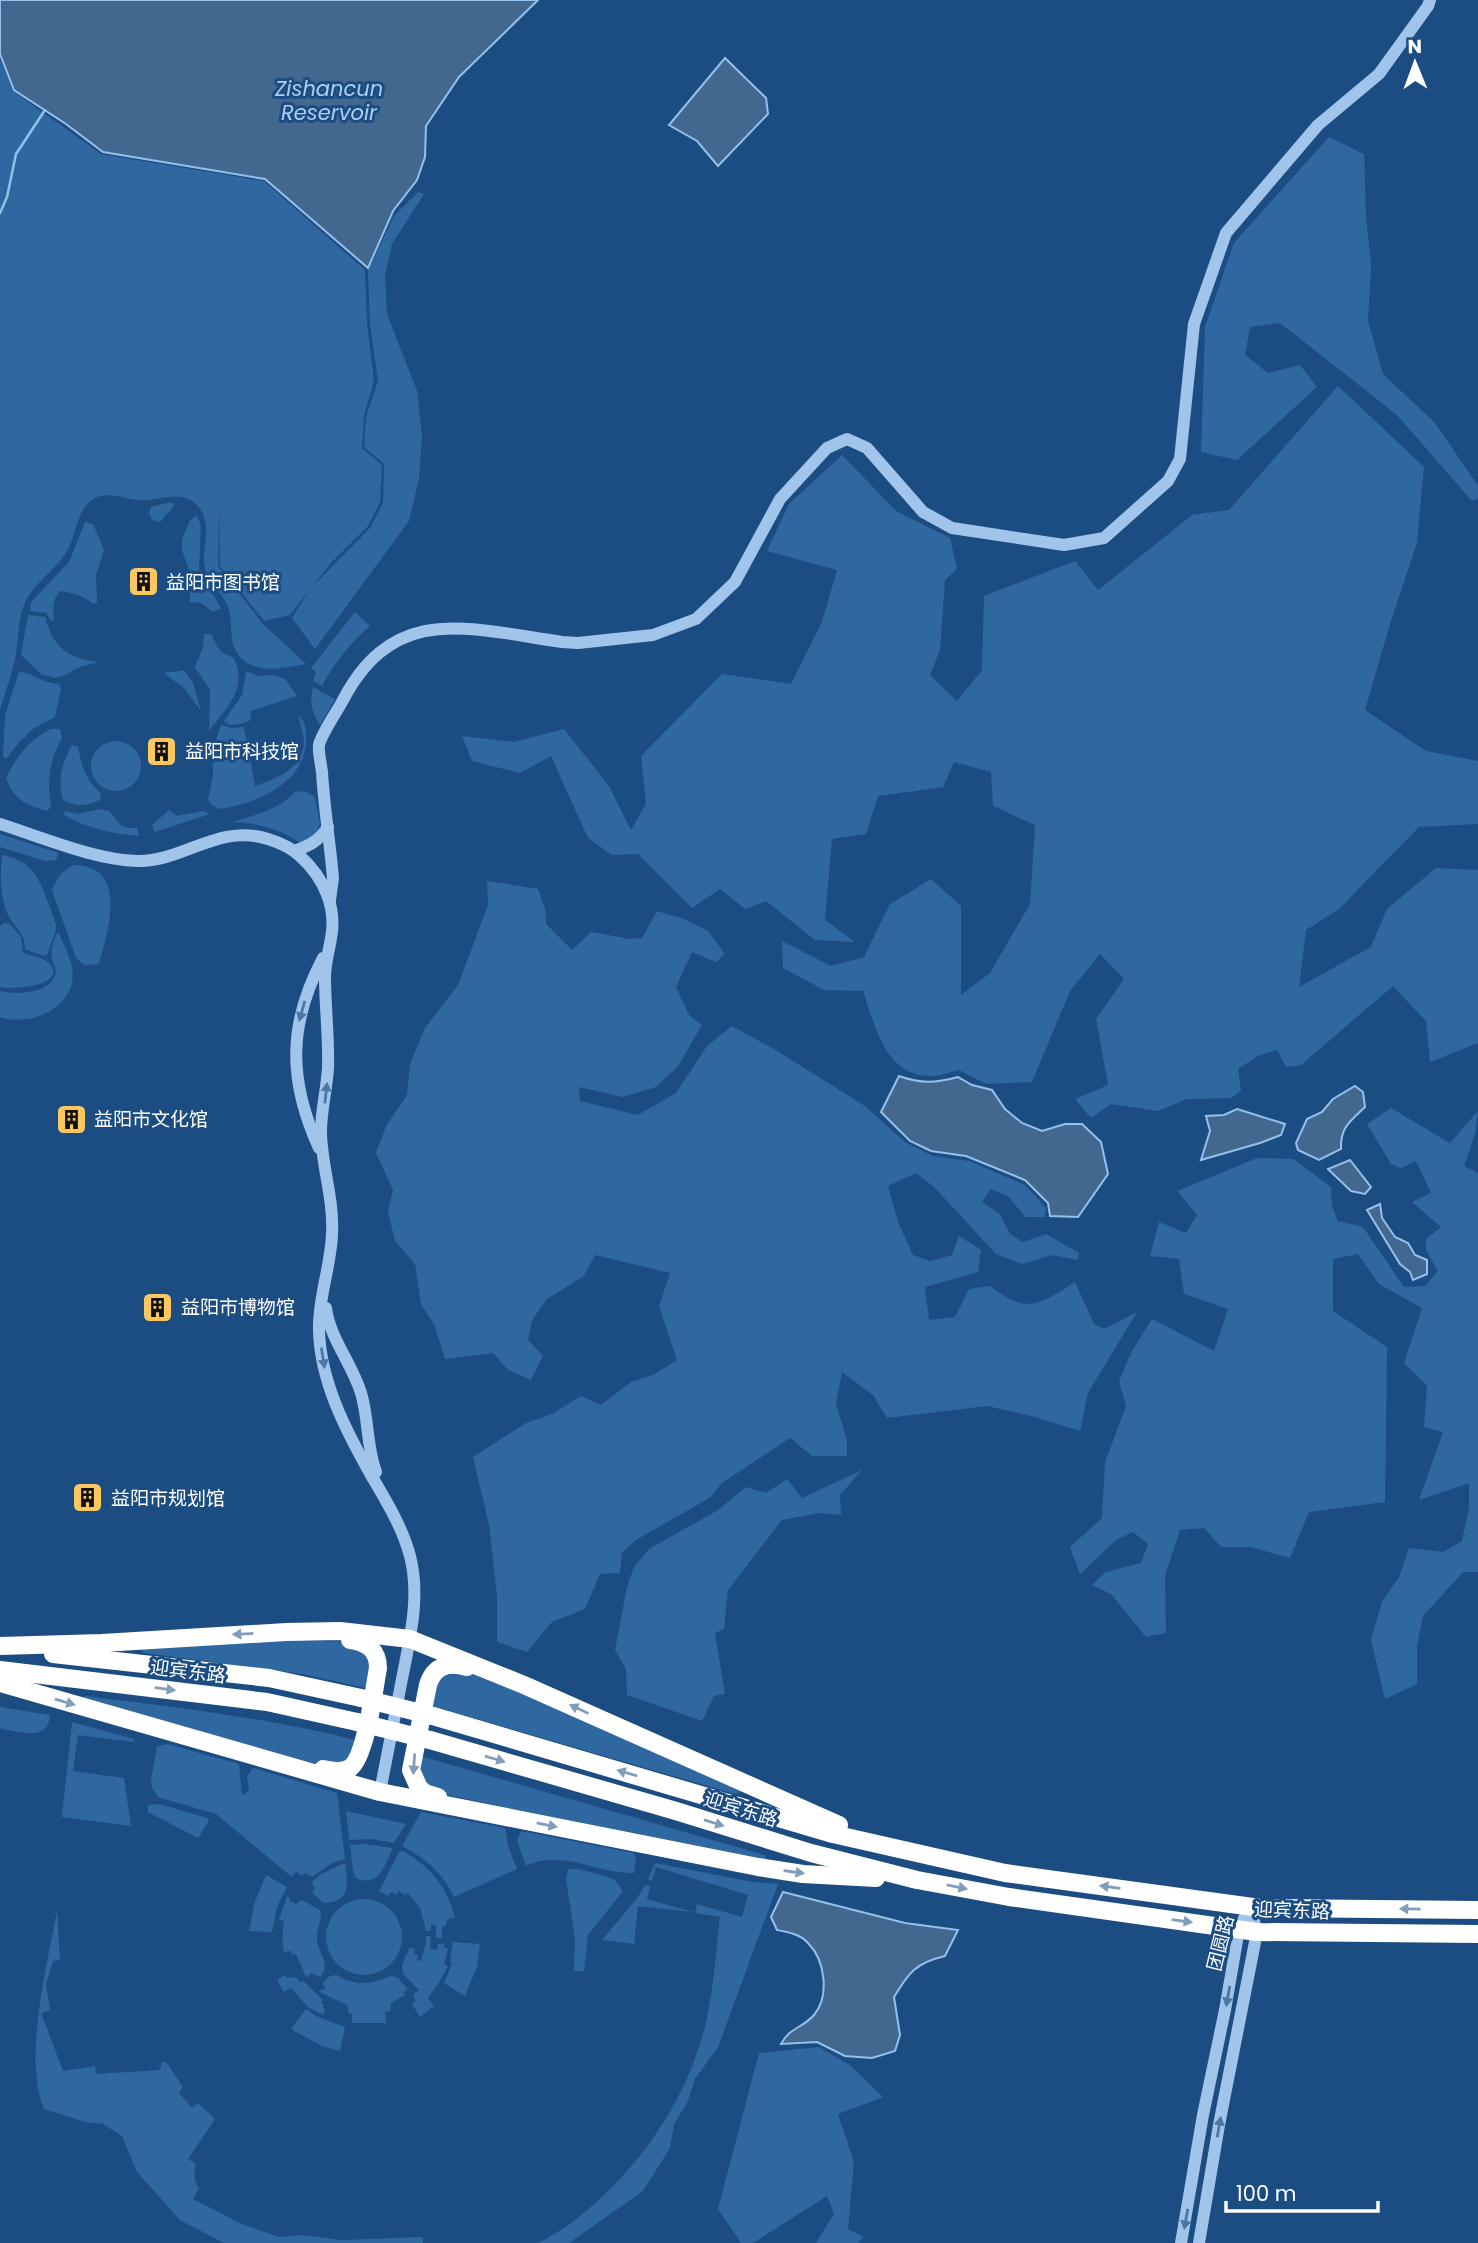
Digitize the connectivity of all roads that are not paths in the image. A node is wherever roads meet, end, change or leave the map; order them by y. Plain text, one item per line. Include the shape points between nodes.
1 (1430, 0) edge
2 (0, 824) edge
3 (328, 827) junction
4 (294, 851) junction
5 (330, 900) junction
6 (329, 949) junction
7 (325, 1161) junction
8 (323, 1290) junction
9 (388, 1504) junction
10 (286, 1632) junction
11 (410, 1639) junction
12 (0, 1647) edge
13 (0, 1670) edge
14 (0, 1683) edge
15 (524, 1685) junction
16 (258, 1757) junction
17 (380, 1791) junction
18 (484, 1812) junction
19 (887, 1846) junction
20 (917, 1880) junction
21 (1250, 1906) junction
22 (1478, 1910) edge
23 (1248, 1930) junction
24 (1478, 1934) edge
25 (1181, 2243) edge
26 (1199, 2243) edge

1 - 3 street via 1379,74 1318,125 1226,233 1194,324 1180,459 1168,481 1104,538 1064,545 952,528 923,512 867,448 847,439 827,447 780,499 735,582 696,619 653,635 578,643 452,627 402,637 381,650 352,681 320,745
2 - 4 street via 117,860 159,859 223,836 242,834 264,837
3 - 4 street via 313,844
3 - 5 street via 333,878
4 - 5 street via 310,866
5 - 6 street
7 -> 6 street via 321,1135 328,1070 325,973
6 -> 7 street via 305,999 296,1039 298,1085
7 - 8 street via 332,1236
8 - 9 street via 330,1331 362,1396 368,1444
8 -> 9 street via 319,1329 330,1390
9 - 11 street via 411,1559 414,1606
10 - 11 highway
10 -> 12 highway
10 - 16 highway via 358,1641 374,1651 378,1668 361,1752 352,1767 342,1772
11 - 15 highway
11 - 17 street
19 -> 12 highway, 迎宾东路, bridge via 361,1698 269,1678
13 -> 20 highway, 迎宾东路, bridge via 267,1702 357,1722
14 -> 16 highway
15 -> 18 highway via 453,1663 431,1676 411,1770 414,1779 425,1793
19 -> 15 highway
16 - 17 highway
17 - 18 highway
18 -> 20 highway via 770,1869
21 -> 19 highway, 迎宾东路 via 1005,1873
20 -> 23 highway, 迎宾东路
22 -> 21 highway, 迎宾东路
21 - 23 street, 团圆路
23 - 24 highway, 迎宾东路
23 -> 25 street, 团圆路 via 1223,2021
26 -> 23 street, 团圆路

